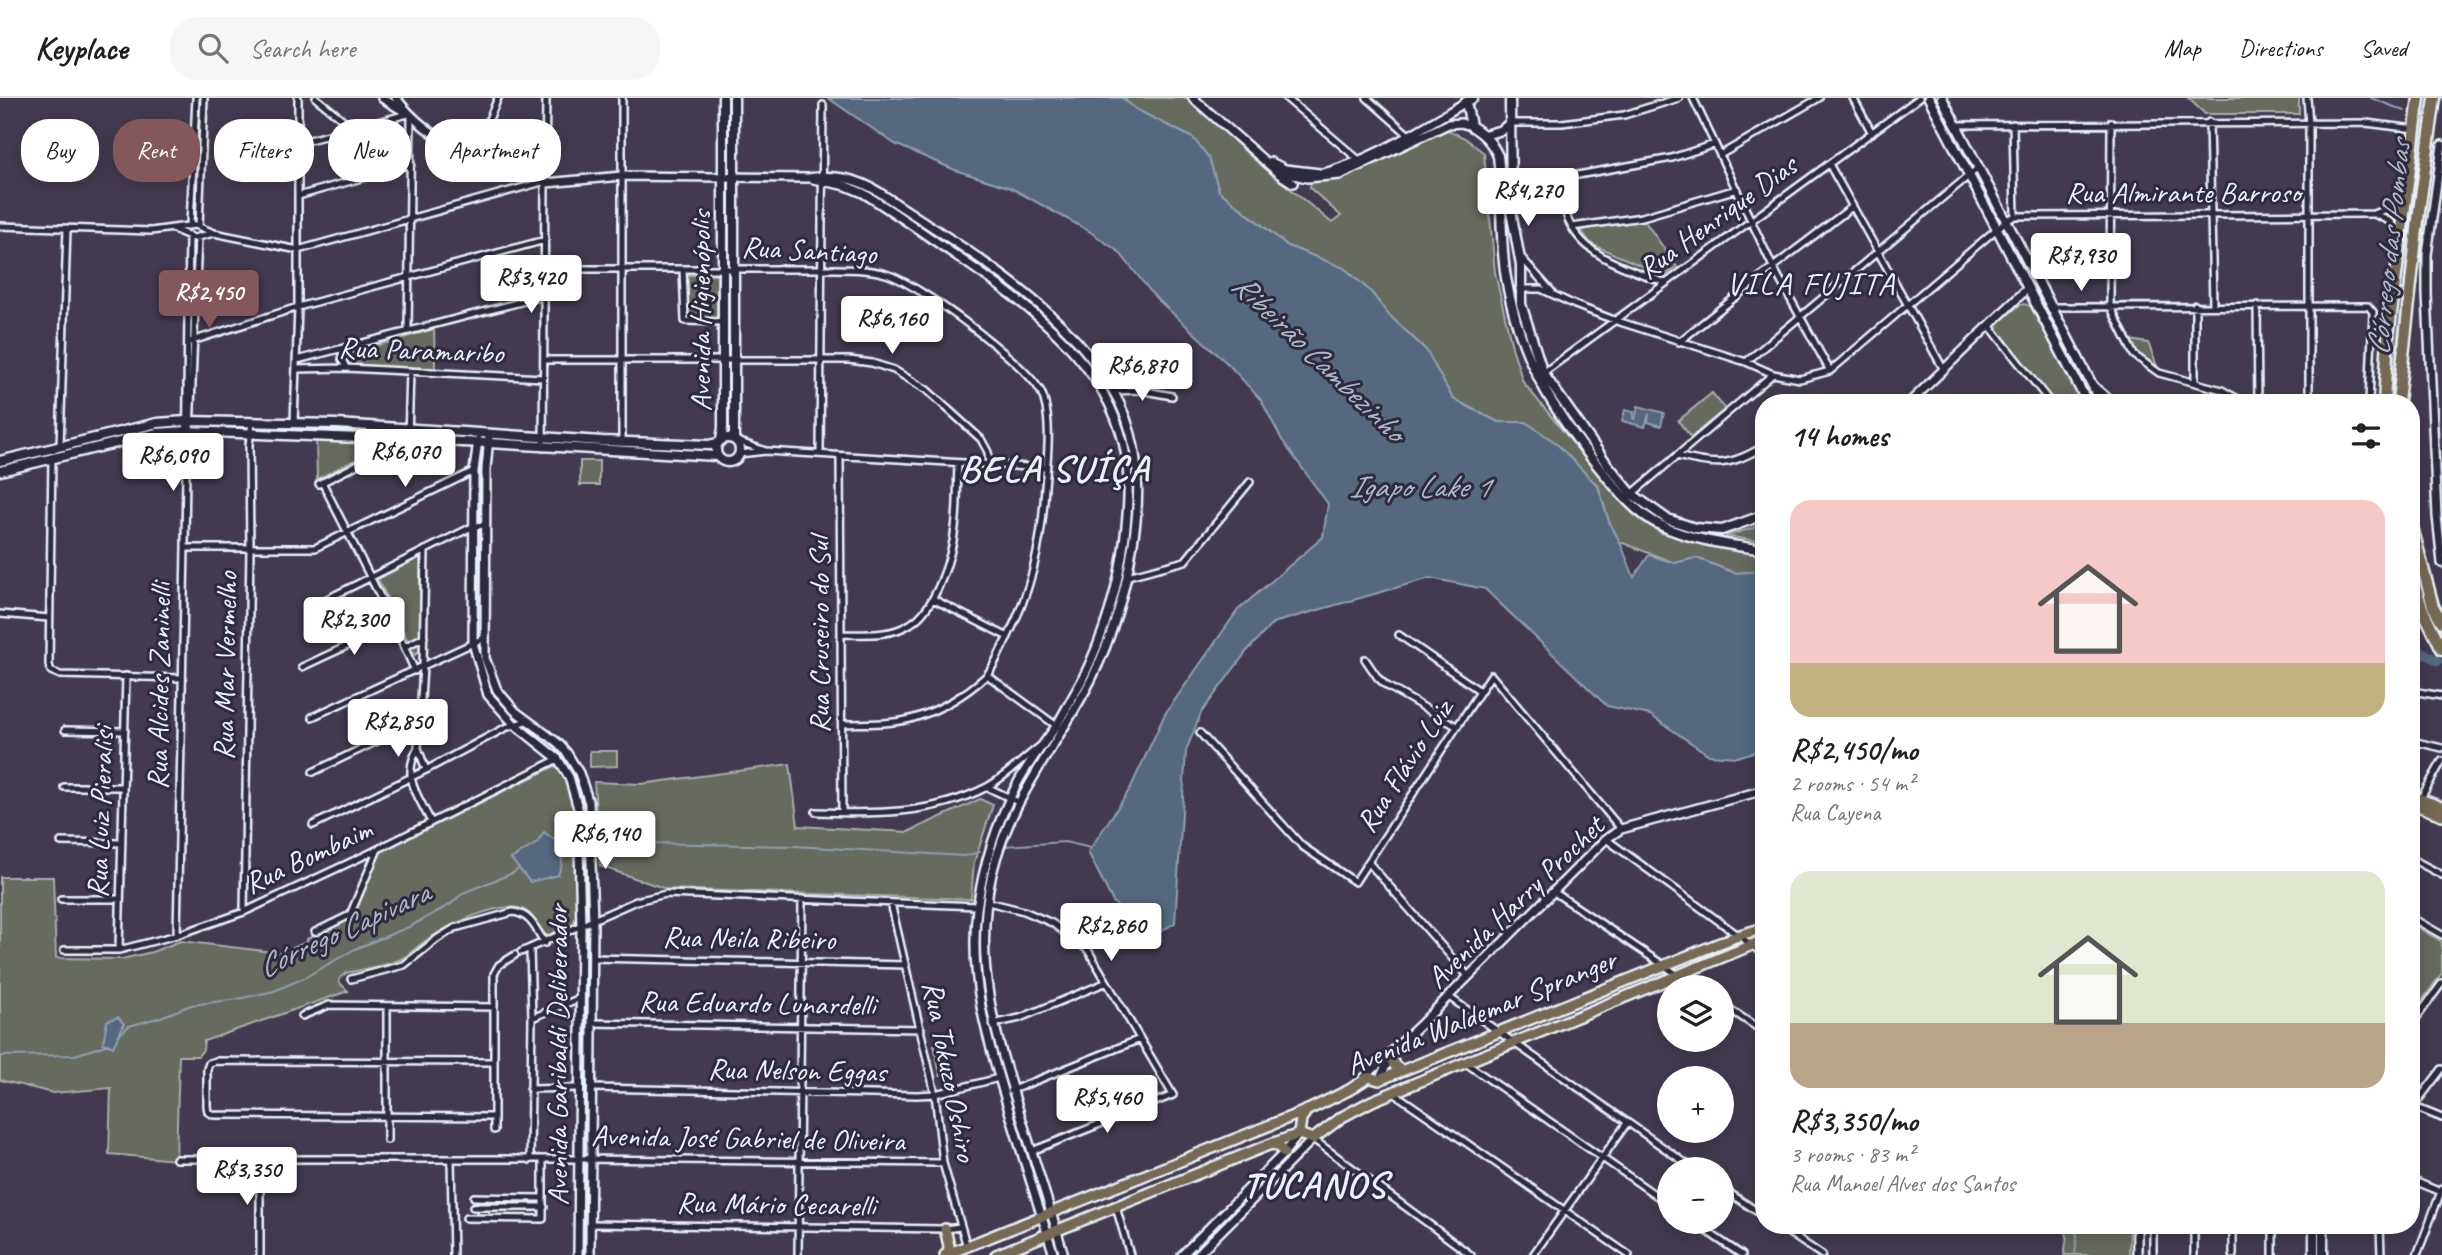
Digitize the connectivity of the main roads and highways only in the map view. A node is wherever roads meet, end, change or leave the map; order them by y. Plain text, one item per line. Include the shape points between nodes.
1 (723, 98) edge
2 (734, 98) edge
3 (1929, 98) edge
4 (1942, 98) edge
5 (2419, 98) edge
6 (2435, 98) edge
7 (1468, 99) edge
8 (1509, 100) edge
9 (1510, 123) junction
10 (1484, 135) junction
11 (1952, 142) junction
12 (1969, 150) junction
13 (728, 177) junction
14 (2021, 249) junction
15 (2010, 254) junction
16 (728, 269) junction
17 (1507, 281) junction
18 (1523, 289) junction
19 (2058, 318) junction
20 (2046, 324) junction
21 (728, 362) junction
22 (1539, 374) junction
23 (2083, 394) edge
24 (2096, 394) edge
25 (2384, 394) edge
26 (2399, 394) edge
27 (132, 434) junction
28 (735, 440) junction
29 (719, 441) junction
30 (717, 456) junction
31 (0, 461) edge
32 (0, 471) edge
33 (1755, 518) edge
34 (1755, 548) edge
35 (2420, 557) edge
36 (2420, 601) edge
37 (2442, 622) edge
38 (2442, 649) edge
39 (2420, 799) edge
40 (2420, 807) edge
41 (2442, 807) edge
42 (2442, 815) edge
43 (1755, 931) edge
44 (1755, 943) edge
45 (1567, 1004) junction
46 (1575, 1017) junction
47 (1392, 1054) road end
48 (1401, 1070) junction
49 (1379, 1080) junction
50 (1372, 1101) junction
51 (1308, 1110) junction
52 (1298, 1134) junction
53 (1271, 1144) junction
54 (1284, 1153) road end
55 (945, 1229) road end
56 (2314, 1234) edge
57 (2323, 1234) edge
58 (946, 1254) edge
59 (996, 1255) edge
60 (2314, 1255) edge
61 (2323, 1255) edge

1 - 13 main road, Avenida Higienópolis
2 - 13 main road, Avenida Higienópolis
3 - 11 main road
4 - 12 main road
5 - 25 highway
6 - 26 highway
7 - 10 main road via 1471,125
8 - 9 main road
9 - 10 main road
9 - 18 main road via 1512,220
10 - 17 main road via 1497,156
11 - 12 main road via 1961,151
11 - 15 main road
12 - 14 main road
13 - 16 main road, Avenida Higienópolis
14 - 15 main road
14 - 19 main road
15 - 20 main road
16 - 21 main road, Avenida Higienópolis
16 - 21 main road, Avenida Higienópolis via 723,322
17 - 18 main road
17 - 22 main road via 1515,322
18 - 22 main road via 1521,304
19 - 20 main road
19 - 24 main road
20 - 23 main road
21 - 28 main road, Avenida Higienópolis
21 - 29 main road, Avenida Higienópolis
22 - 33 main road via 1632,494 1667,519 1722,530
22 - 34 main road via 1551,403 1627,501 1660,525
27 - 29 main road via 144,426 189,421 252,421 622,441
27 - 30 main road via 250,432
27 - 31 main road
27 - 32 main road
28 - 29 main road
28 - 30 main road via 740,447 734,460 727,462
29 - 30 main road
35 - 37 highway
36 - 38 highway
39 - 41 main road
40 - 42 main road
43 - 45 main road, Avenida Waldemar Spranger
44 - 46 main road, Avenida Waldemar Spranger
45 - 46 main road
45 - 48 main road, Avenida Waldemar Spranger
46 - 50 main road, Avenida Waldemar Spranger
47 - 48 main road
48 - 49 main road, Avenida Waldemar Spranger
49 - 50 main road
49 - 51 main road, Avenida Waldemar Spranger via 1361,1080
50 - 52 main road, Avenida Waldemar Spranger via 1313,1139
51 - 52 main road
51 - 58 main road, Avenida Waldemar Spranger
52 - 53 main road
53 - 54 main road
53 - 59 main road
55 - 58 main road
56 - 60 main road
57 - 61 main road

